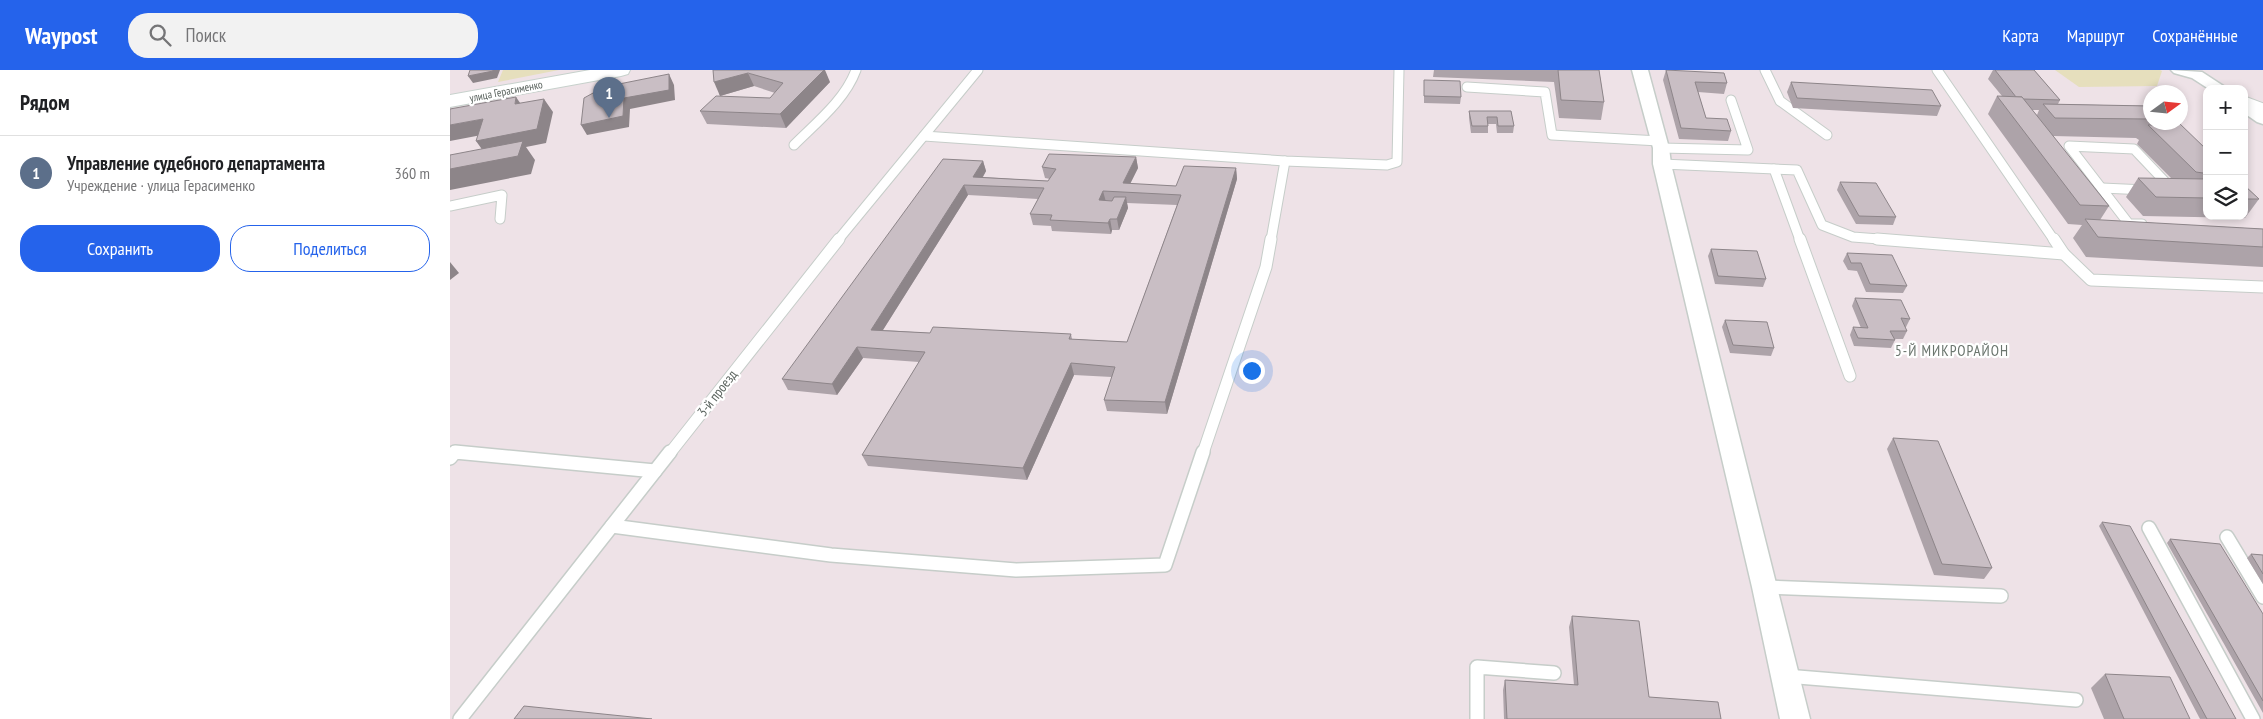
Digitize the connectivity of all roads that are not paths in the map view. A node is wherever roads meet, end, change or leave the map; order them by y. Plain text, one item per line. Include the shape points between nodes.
1 (621, 70) edge
2 (856, 70) edge
3 (978, 70) edge
4 (1399, 70) edge
5 (1640, 70) edge
6 (1765, 70) edge
7 (1937, 70) edge
8 (2179, 70) edge
9 (2222, 70) edge
10 (2214, 85) edge
11 (2218, 85) edge
12 (1467, 87) dead end
13 (1731, 100) dead end
14 (450, 101) edge
15 (2248, 104) edge
16 (2248, 106) edge
17 (2263, 108) edge
18 (2263, 119) edge
19 (1827, 135) dead end
20 (924, 136) junction
21 (794, 145) dead end
22 (1661, 151) junction
23 (1285, 161) junction
24 (1774, 169) junction
25 (2102, 188) junction
26 (450, 206) edge
27 (500, 218) dead end
28 (2148, 225) edge
29 (2064, 254) junction
30 (2263, 287) edge
31 (1850, 376) dead end
32 (450, 458) edge
33 (655, 471) junction
34 (612, 526) junction
35 (2149, 528) dead end
36 (2227, 537) dead end
37 (1765, 587) junction
38 (2000, 596) dead end
39 (2263, 597) edge
40 (1554, 673) dead end
41 (1786, 676) junction
42 (2076, 700) dead end
43 (460, 719) edge
44 (1477, 719) edge
45 (1795, 719) edge
46 (2253, 719) edge

1 - 14 main road, улица Герасименко
2 - 21 lane via 837,100
3 - 20 lane, 3-й проезд
4 - 23 lane via 1397,162 1387,165
5 - 22 street
6 - 19 lane via 1780,101
7 - 29 lane
8 - 10 street
9 - 11 street
12 - 22 lane via 1545,92 1552,136
13 - 22 lane via 1748,150
15 - 17 lane
16 - 18 street
20 - 23 lane
20 - 33 lane, 3-й проезд
22 - 24 lane
22 - 37 street
23 - 34 lane via 1266,267 1165,565 1016,570 831,555
24 - 29 lane via 1796,170 1822,225 1853,237
24 - 31 lane
25 - 25 lane via 2069,146 2134,148 2173,191
25 - 28 lane via 2129,224
26 - 27 lane via 502,194
29 - 30 lane via 2091,280
32 - 33 lane via 455,452
33 - 34 lane, 3-й проезд
34 - 43 lane, 3-й проезд
35 - 46 lane
36 - 39 lane
37 - 38 lane
37 - 41 street
40 - 44 lane via 1477,667
41 - 42 lane
41 - 45 street

